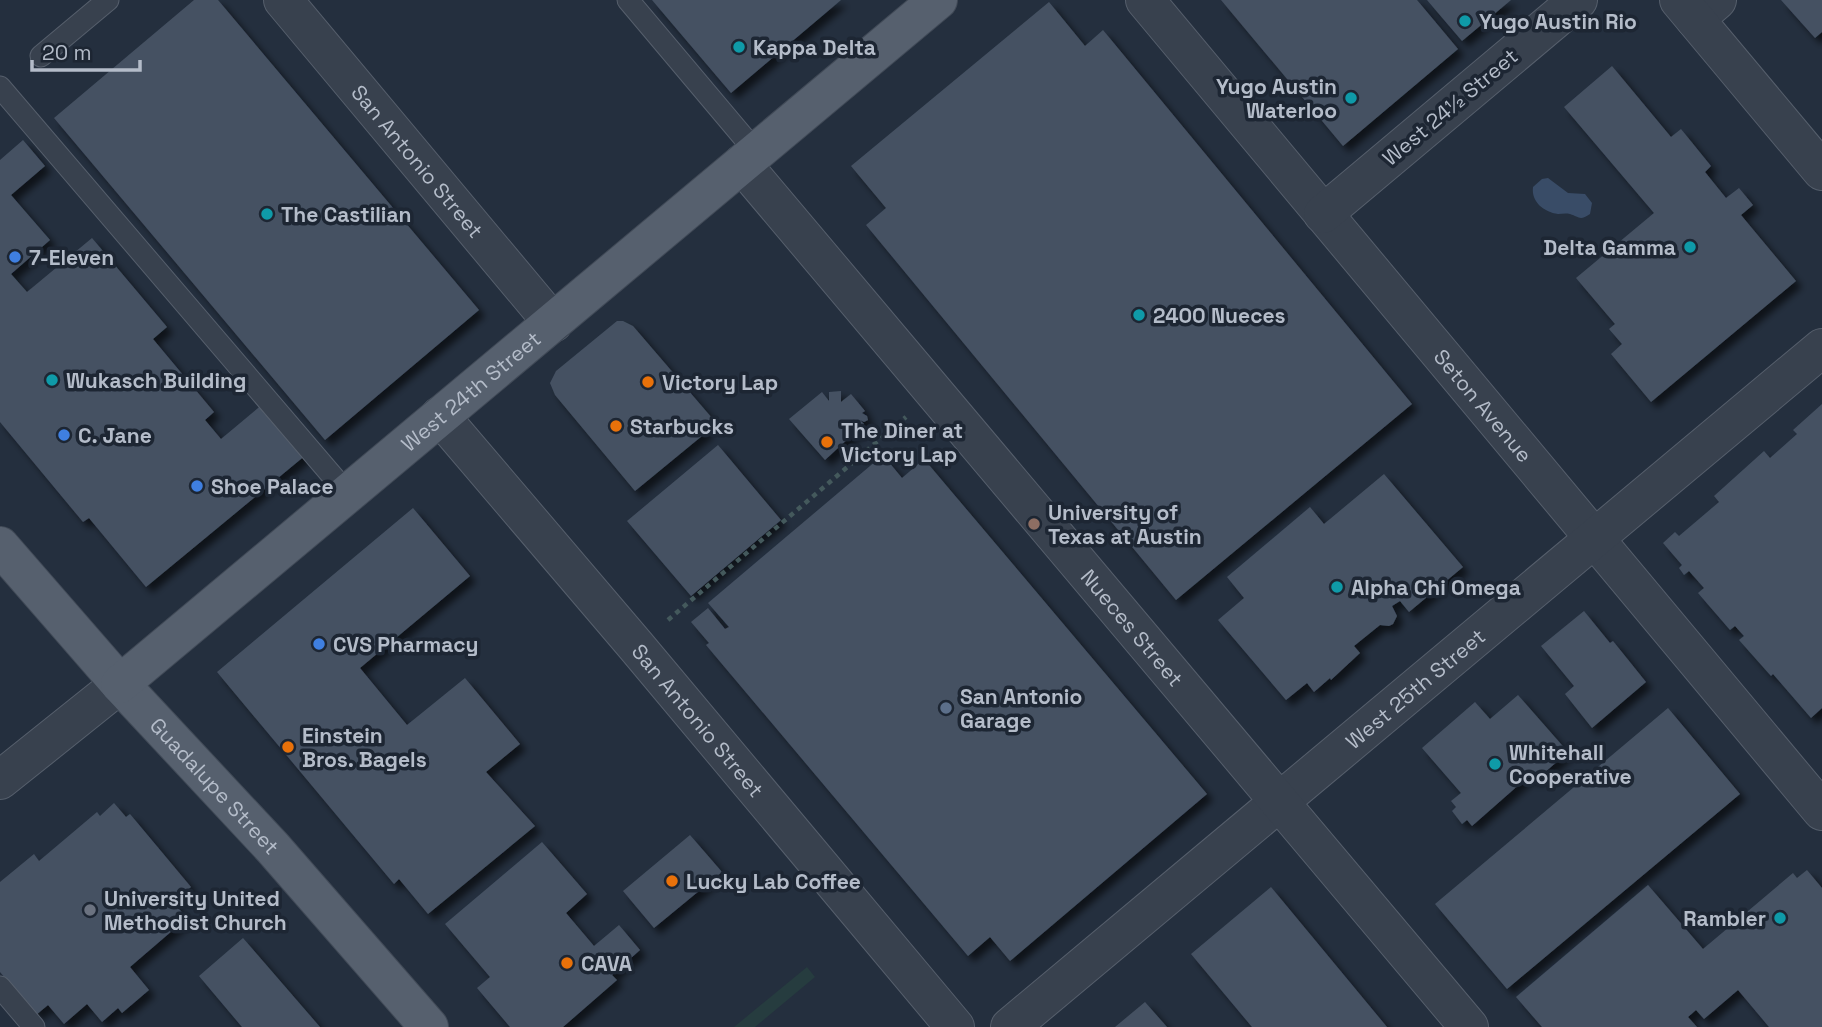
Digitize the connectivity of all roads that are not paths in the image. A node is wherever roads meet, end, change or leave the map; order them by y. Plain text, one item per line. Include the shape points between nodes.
1 (108, 0) edge
2 (282, 0) edge
3 (628, 0) edge
4 (938, 0) edge
5 (1145, 0) edge
6 (1578, 0) edge
7 (1697, 6) edge
8 (41, 56) dead end
9 (0, 87) edge
10 (749, 158) junction
11 (1822, 171) edge
12 (1323, 214) junction
13 (553, 323) junction
14 (1822, 348) edge
15 (440, 416) junction
16 (347, 493) junction
17 (1593, 537) junction
18 (0, 546) edge
19 (120, 684) junction
20 (0, 780) edge
21 (1278, 802) junction
22 (1822, 811) edge
23 (0, 987) edge
24 (34, 1027) edge
25 (429, 1027) edge
26 (955, 1027) edge
27 (1010, 1027) edge
28 (1469, 1027) edge

1 - 8 lane
2 - 13 street, San Antonio Street
3 - 10 lane
4 - 10 main road, West 24th Street
5 - 12 street, Seton Avenue
6 - 12 street, West 24½ Street
7 - 11 street
9 - 16 lane
10 - 13 main road, West 24th Street
10 - 21 street, Nueces Street
12 - 17 street, Seton Avenue
13 - 15 main road, West 24th Street
14 - 17 street, West 25th Street
15 - 16 main road, West 24th Street
15 - 26 street, San Antonio Street
16 - 19 main road, West 24th Street
17 - 21 street, West 25th Street
17 - 22 street, Seton Avenue
18 - 19 main road, Guadalupe Street
19 - 20 street, West 24th Street
19 - 25 main road, Guadalupe Street via 273,848
21 - 27 street, West 25th Street
21 - 28 street, Nueces Street
23 - 24 lane

